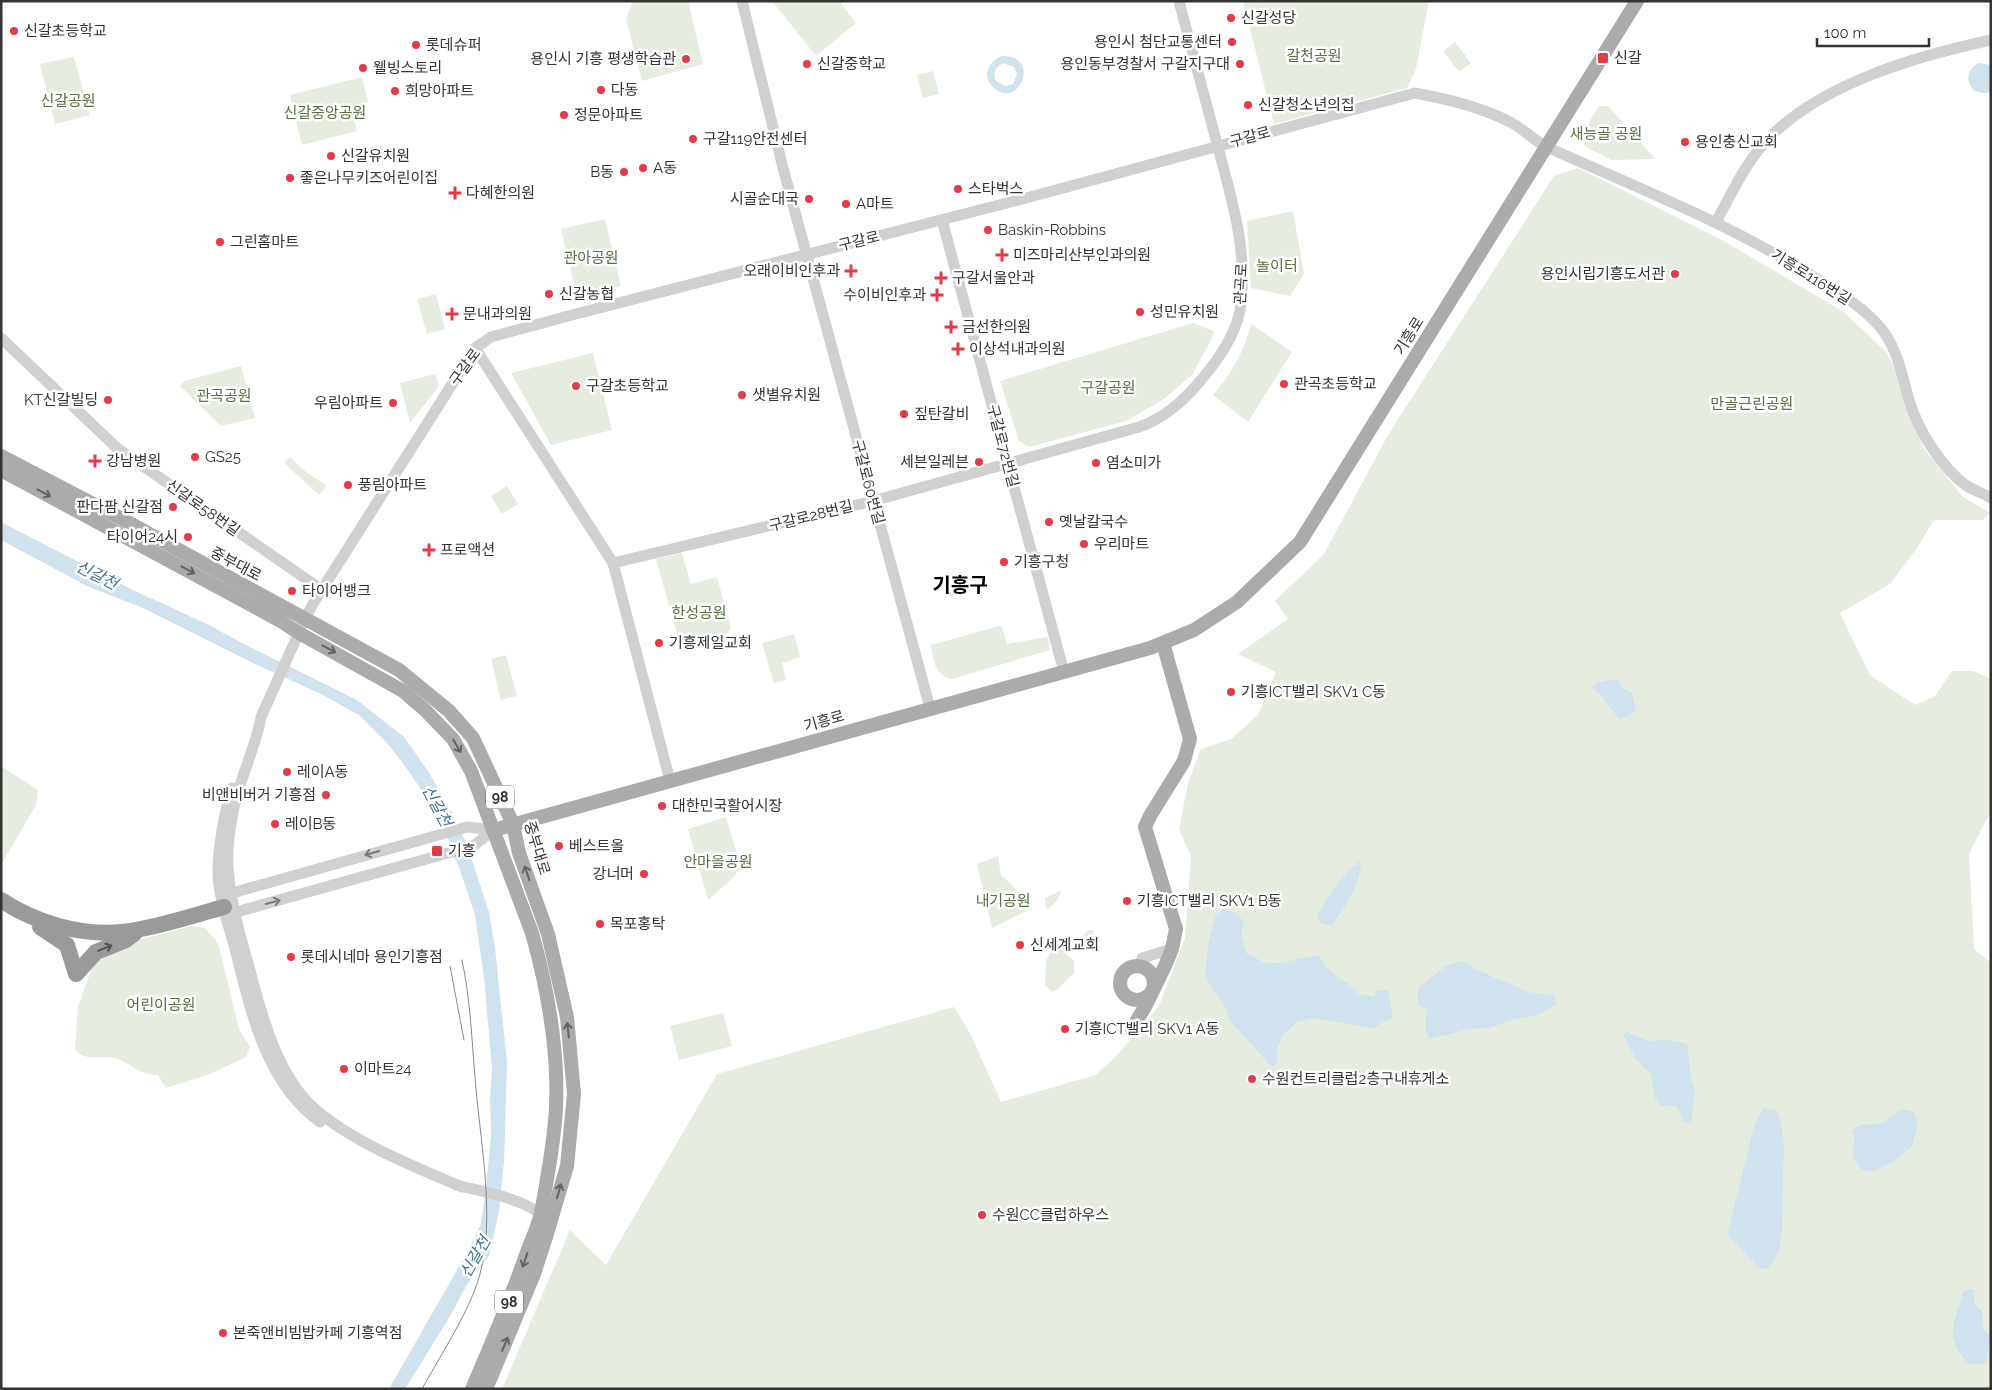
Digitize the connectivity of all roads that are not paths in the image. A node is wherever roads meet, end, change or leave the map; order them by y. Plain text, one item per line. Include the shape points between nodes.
1 (742, 1) edge
2 (1178, 1) edge
3 (1637, 1) edge
4 (1991, 40) edge
5 (1218, 145) junction
6 (1546, 147) junction
7 (942, 220) junction
8 (1716, 222) junction
9 (806, 255) junction
10 (1, 338) edge
11 (475, 348) junction
12 (1, 456) edge
13 (1008, 463) junction
14 (1, 470) edge
15 (1991, 498) edge
16 (873, 500) junction
17 (612, 563) junction
18 (322, 590) junction
19 (305, 619) junction
20 (299, 633) junction
21 (1163, 643) junction
22 (1064, 672) junction
23 (930, 708) junction
24 (670, 781) junction
25 (513, 824) junction
26 (494, 830) junction
27 (1, 888) edge
28 (1, 900) edge
29 (226, 904) junction
30 (30, 916) junction
31 (139, 929) junction
32 (1172, 949) junction
33 (1142, 958) dead end
34 (1132, 1029) dead end
35 (545, 1218) junction
36 (472, 1389) edge
37 (486, 1389) edge

1 - 9 street, 구갈로60번길
2 - 5 street, 관곡로
3 - 6 main road, 기흥로
4 - 8 street via 1935,52 1856,81 1790,119 1749,162
5 - 6 street, 구갈로 via 1415,93 1478,109 1512,123
5 - 7 street, 구갈로
5 - 13 street, 관곡로 via 1234,207 1242,257 1241,305 1220,355 1184,398 1152,423
6 - 8 street, 기흥로116번길
6 - 21 main road, 기흥로 via 1300,542 1237,602 1194,630
7 - 9 street, 구갈로
7 - 13 street, 구갈로72번길
8 - 15 street, 기흥로116번길 via 1796,266 1858,306 1880,328 1899,363 1909,400 1931,446 1966,485
9 - 11 street, 구갈로 via 491,337
9 - 16 street, 구갈로60번길
10 - 18 street, 신갈로58번길 via 117,448
11 - 17 street
11 - 18 street, 구갈로
12 - 19 main road, 중부대로 / 98
13 - 16 street, 구갈로28번길
13 - 22 street, 구갈로72번길
14 -> 20 main road, 중부대로 / 98
16 - 17 street, 구갈로28번길
16 - 23 street, 구갈로60번길
17 - 24 street
18 - 19 street, 구갈로
19 - 20 street, 구갈로
19 - 25 main road, 중부대로 / 98 via 399,670 449,711 473,738
20 -> 26 main road, 중부대로 / 98 via 403,691 426,710 454,739 471,771
20 - 29 street, 구갈로 via 261,717 252,728 223,817 218,867
21 - 22 main road, 기흥로
21 - 32 main road via 1190,739 1184,761 1145,827 1176,929
22 - 23 main road, 기흥로
23 - 24 main road, 기흥로
24 - 25 main road, 기흥로
25 - 26 main road, 기흥로
35 -> 25 main road, 중부대로 / 98 via 567,1166 574,1094 567,1017 548,934 519,853
29 -> 26 street via 426,860 473,846
26 -> 29 street via 467,826
26 - 35 main road, 중부대로 / 98 via 534,940 549,1004 554,1045 555,1130
27 - 29 highway via 25,904 60,917 110,924 137,922
28 - 30 highway
29 - 31 highway
29 - 35 street, 구갈로 via 253,1018 282,1081 308,1113 343,1138 415,1175 520,1203
30 - 31 highway via 80,930 110,933
30 -> 31 highway via 67,945 76,974 96,952 133,937
32 - 33 street
32 - 34 main road
35 -> 36 main road, 중부대로 / 98
37 -> 35 main road, 중부대로 / 98 via 534,1274

